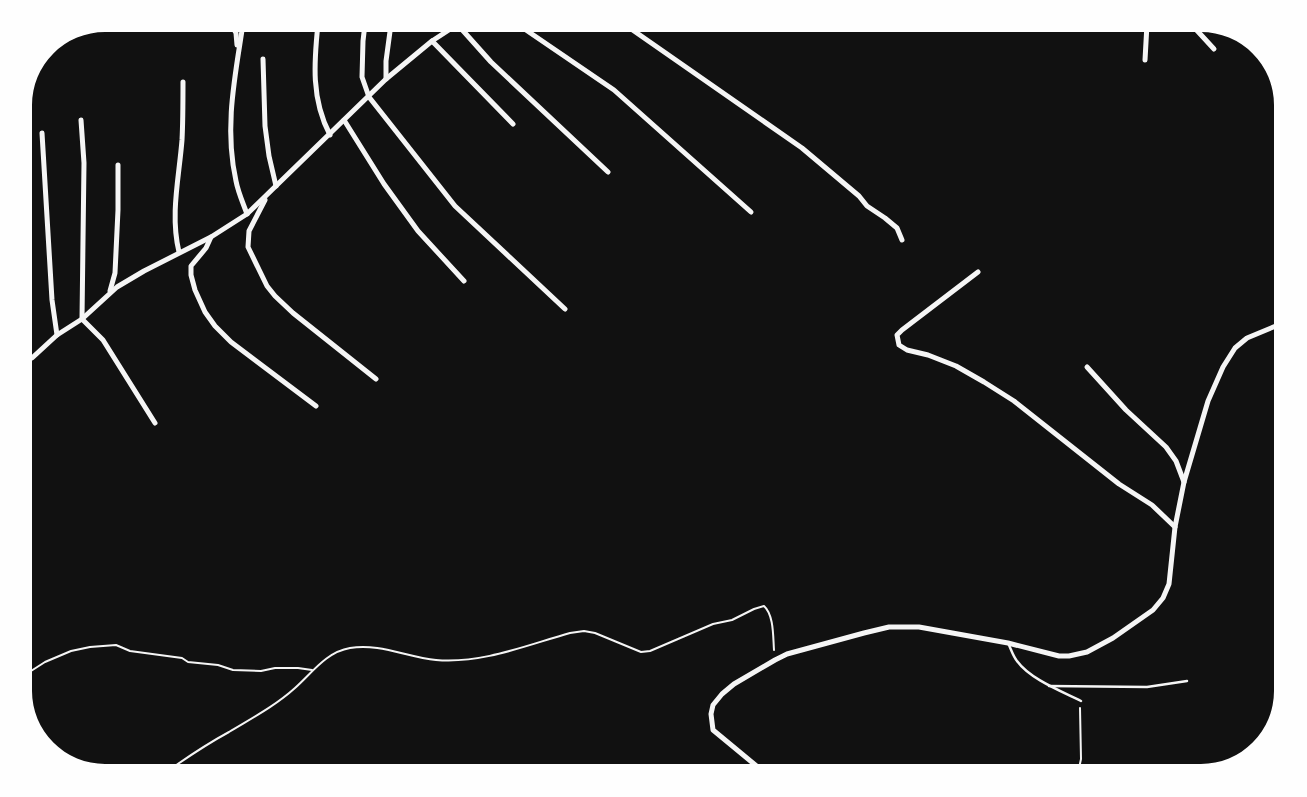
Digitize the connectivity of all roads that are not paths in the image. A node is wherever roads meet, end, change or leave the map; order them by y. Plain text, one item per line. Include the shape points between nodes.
1 (236, 33) edge
2 (241, 33) edge
3 (317, 33) edge
4 (364, 33) edge
5 (391, 33) edge
6 (444, 33) edge
7 (466, 33) edge
8 (530, 33) edge
9 (637, 33) edge
10 (1146, 33) edge
11 (1199, 33) edge
12 (432, 41) junction
13 (1214, 49) dead end
14 (237, 58) junction
15 (263, 59) dead end
16 (1145, 60) dead end
17 (386, 79) junction
18 (183, 82) dead end
19 (369, 97) junction
20 (81, 120) dead end
21 (344, 120) junction
22 (513, 124) dead end
23 (42, 132) dead end
24 (330, 135) junction
25 (118, 165) dead end
26 (608, 172) dead end
27 (276, 186) junction
28 (266, 197) junction
29 (751, 212) dead end
30 (247, 214) junction
31 (211, 237) junction
32 (902, 240) dead end
33 (179, 252) junction
34 (978, 272) dead end
35 (464, 281) dead end
36 (109, 294) junction
37 (565, 309) dead end
38 (82, 318) junction
39 (1274, 328) edge
40 (57, 335) junction
41 (33, 357) edge
42 (1087, 367) dead end
43 (376, 379) dead end
44 (316, 406) dead end
45 (155, 422) dead end
46 (1184, 482) junction
47 (1175, 526) junction
48 (1008, 644) junction
49 (1187, 681) dead end
50 (1049, 686) junction
51 (1081, 701) road end
52 (754, 764) edge

1 - 14 street
2 - 14 street
3 - 24 street via 314,84 322,118
4 - 19 street via 362,76
5 - 17 street
6 - 12 street
7 - 26 street via 491,62
8 - 29 street via 614,90
9 - 32 street via 802,148 897,228
10 - 16 street
11 - 13 street
12 - 17 street
12 - 22 street
14 - 30 street via 230,141 236,183
15 - 27 street via 264,126
17 - 19 street
18 - 33 street via 182,139 174,207
19 - 21 street
19 - 37 street via 455,206
20 - 38 street via 84,163
21 - 24 street
21 - 35 street via 418,231
23 - 40 street
24 - 27 street
25 - 36 street via 115,274
27 - 28 street
28 - 30 street
28 - 43 street via 250,231 248,247 267,286 293,313
30 - 31 street
31 - 33 street
31 - 44 street via 191,266 195,290 205,312 231,342
33 - 36 street via 144,270
34 - 47 street via 902,330 897,335 899,345 956,366 1007,396 1119,484 1156,508
36 - 38 street
38 - 40 street
38 - 45 street via 103,340
39 - 46 street via 1247,338 1231,354 1208,401
40 - 41 street
42 - 46 street via 1166,447
46 - 47 street
47 - 48 street via 1169,584 1154,610 1087,652 1059,656
48 - 50 lane via 1017,661
48 - 52 street via 919,627 889,628 787,654 734,684 713,705 713,730
49 - 50 lane via 1146,687
50 - 51 lane

